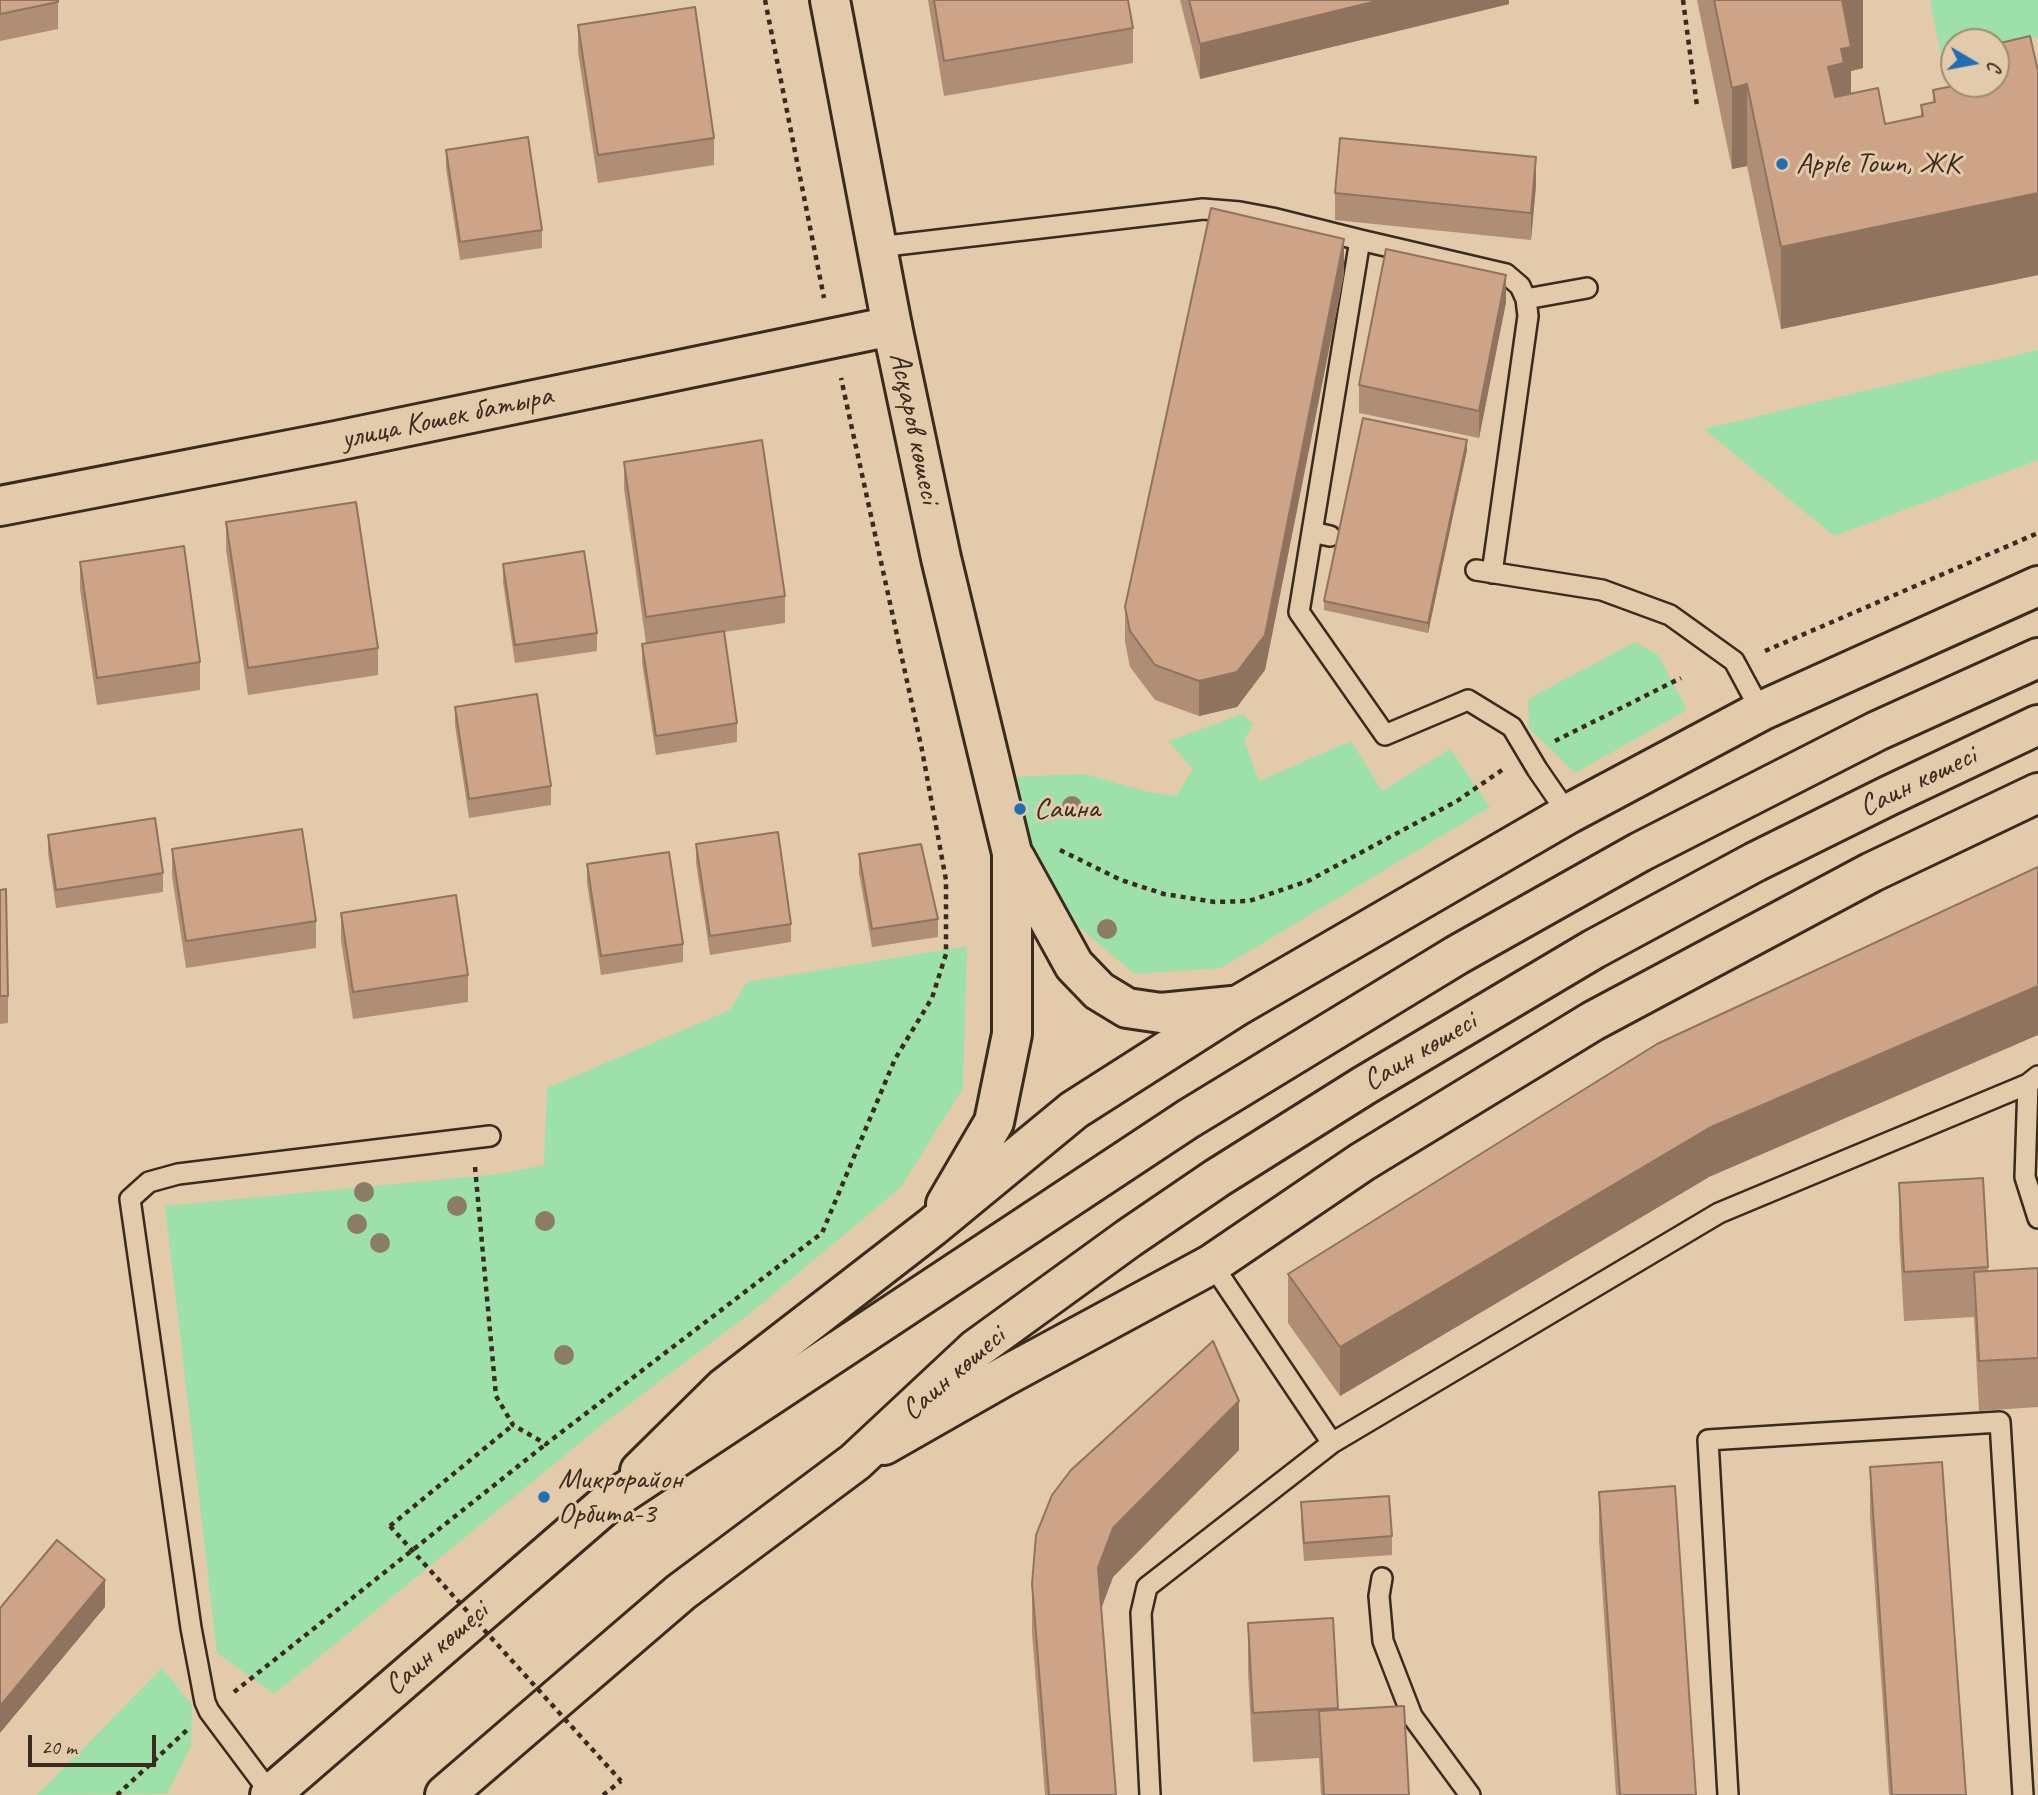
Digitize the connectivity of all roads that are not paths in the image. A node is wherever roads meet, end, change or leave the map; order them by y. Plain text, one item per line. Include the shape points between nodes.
1 (830, 0) edge
2 (1360, 240) junction
3 (878, 247) junction
4 (1587, 288) dead end
5 (1526, 299) junction
6 (892, 326) junction
7 (0, 506) edge
8 (2038, 586) edge
9 (2038, 658) edge
10 (1761, 711) junction
11 (2038, 725) edge
12 (2038, 793) edge
13 (1568, 814) junction
14 (1012, 853) junction
15 (1237, 1006) junction
16 (2033, 1080) edge
17 (481, 1137) road end
18 (2038, 1218) edge
19 (932, 1227) junction
20 (1212, 1264) junction
21 (1332, 1443) junction
22 (855, 1462) junction
23 (605, 1505) junction
24 (1382, 1578) dead end
25 (271, 1795) edge
26 (445, 1795) edge
27 (1150, 1795) edge
28 (1470, 1795) edge
29 (1728, 1795) edge
30 (2023, 1795) edge

1 - 3 street, Асқаров көшесі
2 - 3 lane via 1272,218 1203,209
2 - 5 lane via 1506,274
2 - 13 lane via 1321,534 1299,612 1385,735 1468,700 1512,727
3 - 6 street, Асқаров көшесі
4 - 5 lane
5 - 10 lane via 1528,316 1484,571 1602,590 1670,615 1734,661
6 - 7 street, улица Кошек батыра
6 - 14 street, Асқаров көшесі via 941,558
8 - 10 street
9 - 23 street via 1731,804 1457,955 1188,1119
10 - 13 street
11 - 22 street, Саин көшесі via 1755,862 1594,949 1354,1092 1216,1178 976,1349
12 - 20 street via 1872,872 1593,1021 1362,1161
13 - 15 street
14 - 15 street via 1074,965 1099,990 1127,1008 1161,1013
14 - 19 street via 1012,1034 994,1122
15 - 19 street via 1074,1110
16 - 18 lane via 2025,1177
16 - 21 lane via 1719,1213
17 - 25 lane via 178,1174 149,1182 130,1199 205,1702
19 - 23 street via 724,1388
20 - 21 lane
20 - 22 street
21 - 27 lane via 1147,1587 1141,1613
22 - 26 street via 681,1592
23 - 25 street, Саин көшесі
24 - 28 lane via 1383,1641 1412,1716
29 - 30 lane via 1708,1440 2000,1422

